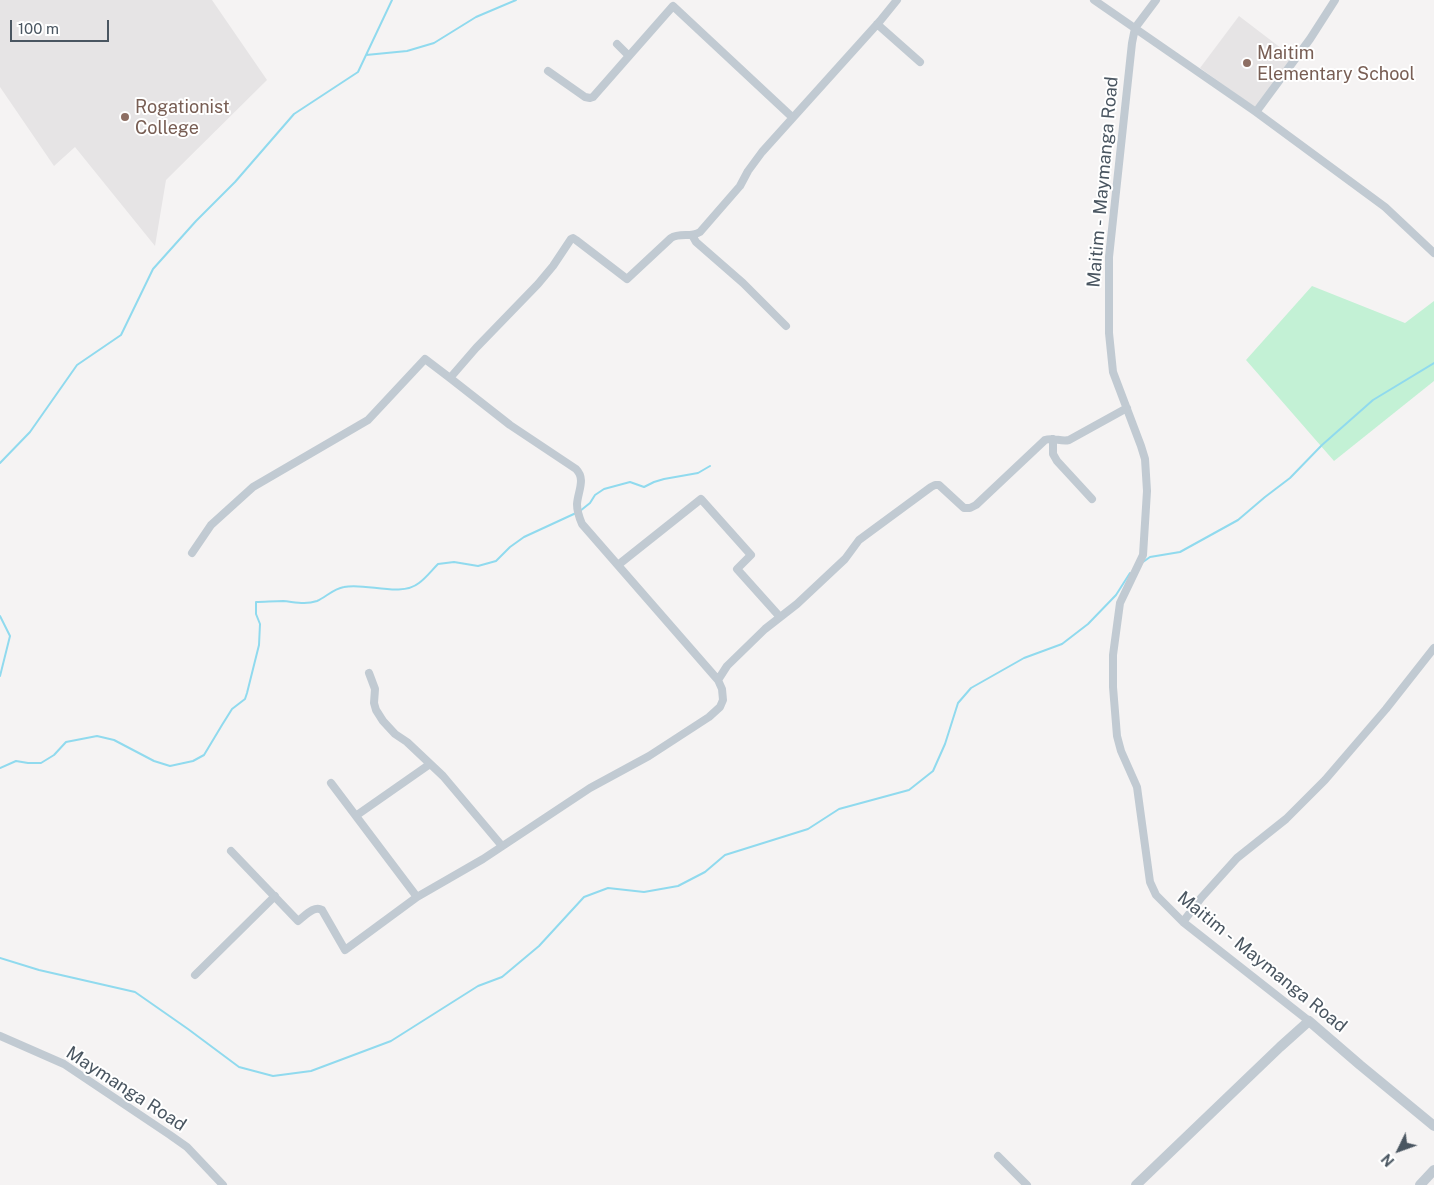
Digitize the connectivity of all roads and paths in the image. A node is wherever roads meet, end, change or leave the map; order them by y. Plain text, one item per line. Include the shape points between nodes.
1 (897, 0) edge
2 (1094, 0) edge
3 (1156, 0) edge
4 (1334, 0) edge
5 (877, 24) junction
6 (1135, 28) junction
7 (617, 44) dead end
8 (629, 56) junction
9 (920, 62) dead end
10 (548, 71) dead end
11 (1256, 112) junction
12 (792, 117) junction
13 (692, 235) junction
14 (1434, 253) edge
15 (786, 326) dead end
16 (450, 378) junction
17 (1127, 408) junction
18 (1053, 439) junction
19 (1092, 499) dead end
20 (192, 553) dead end
21 (618, 565) junction
22 (780, 617) junction
23 (1434, 648) edge
24 (369, 673) dead end
25 (718, 680) junction
26 (430, 764) junction
27 (332, 782) dead end
28 (357, 815) junction
29 (502, 846) junction
30 (231, 851) dead end
31 (275, 896) junction
32 (417, 897) junction
33 (1183, 922) junction
34 (194, 975) dead end
35 (1309, 1021) junction
36 (0, 1036) edge
37 (1434, 1126) edge
38 (998, 1156) dead end
39 (1434, 1170) edge
40 (223, 1185) edge
41 (1027, 1185) edge
42 (1136, 1185) edge
43 (1420, 1185) edge

1 - 5 street
2 - 6 street
3 - 6 street, Maitim - Maymanga Road
4 - 11 street via 1310,39
5 - 9 street
5 - 12 street
6 - 11 street
6 - 17 street, Maitim - Maymanga Road via 1109,257 1109,333 1113,372
7 - 8 street
8 - 10 street via 590,98
8 - 12 street via 673,6
11 - 14 street via 1385,207
12 - 13 street via 714,218 700,232
13 - 15 street
13 - 16 street via 671,238 627,279 574,238 571,239 538,284
16 - 20 street via 425,358 368,420 253,487 212,525
16 - 21 street via 510,425 580,473 578,515
17 - 18 street via 1069,440
17 - 33 street, Maitim - Maymanga Road via 1145,459 1147,491 1143,555 1120,603 1113,655 1117,736 1137,787 1150,882 1156,895
18 - 19 street via 1053,454 1057,461
18 - 22 street via 1042,443 970,508 964,508 935,484 859,540 850,554
21 - 22 street via 701,499 751,555 737,569
21 - 25 street
22 - 25 street via 727,666
23 - 33 street via 1325,780 1286,819 1237,858
24 - 26 street via 375,689 376,710 383,721
25 - 29 street via 723,700 709,717 649,756 590,788
26 - 28 street
26 - 29 street
27 - 28 street
28 - 32 street
29 - 32 street
30 - 31 street
31 - 32 street via 298,921 315,908 322,910 345,950
31 - 34 street
33 - 35 street, Maitim - Maymanga Road
35 - 37 street, Maitim - Maymanga Road
35 - 42 street
36 - 40 street, Maymanga Road via 64,1064 163,1130 187,1147
38 - 41 street
39 - 43 street

